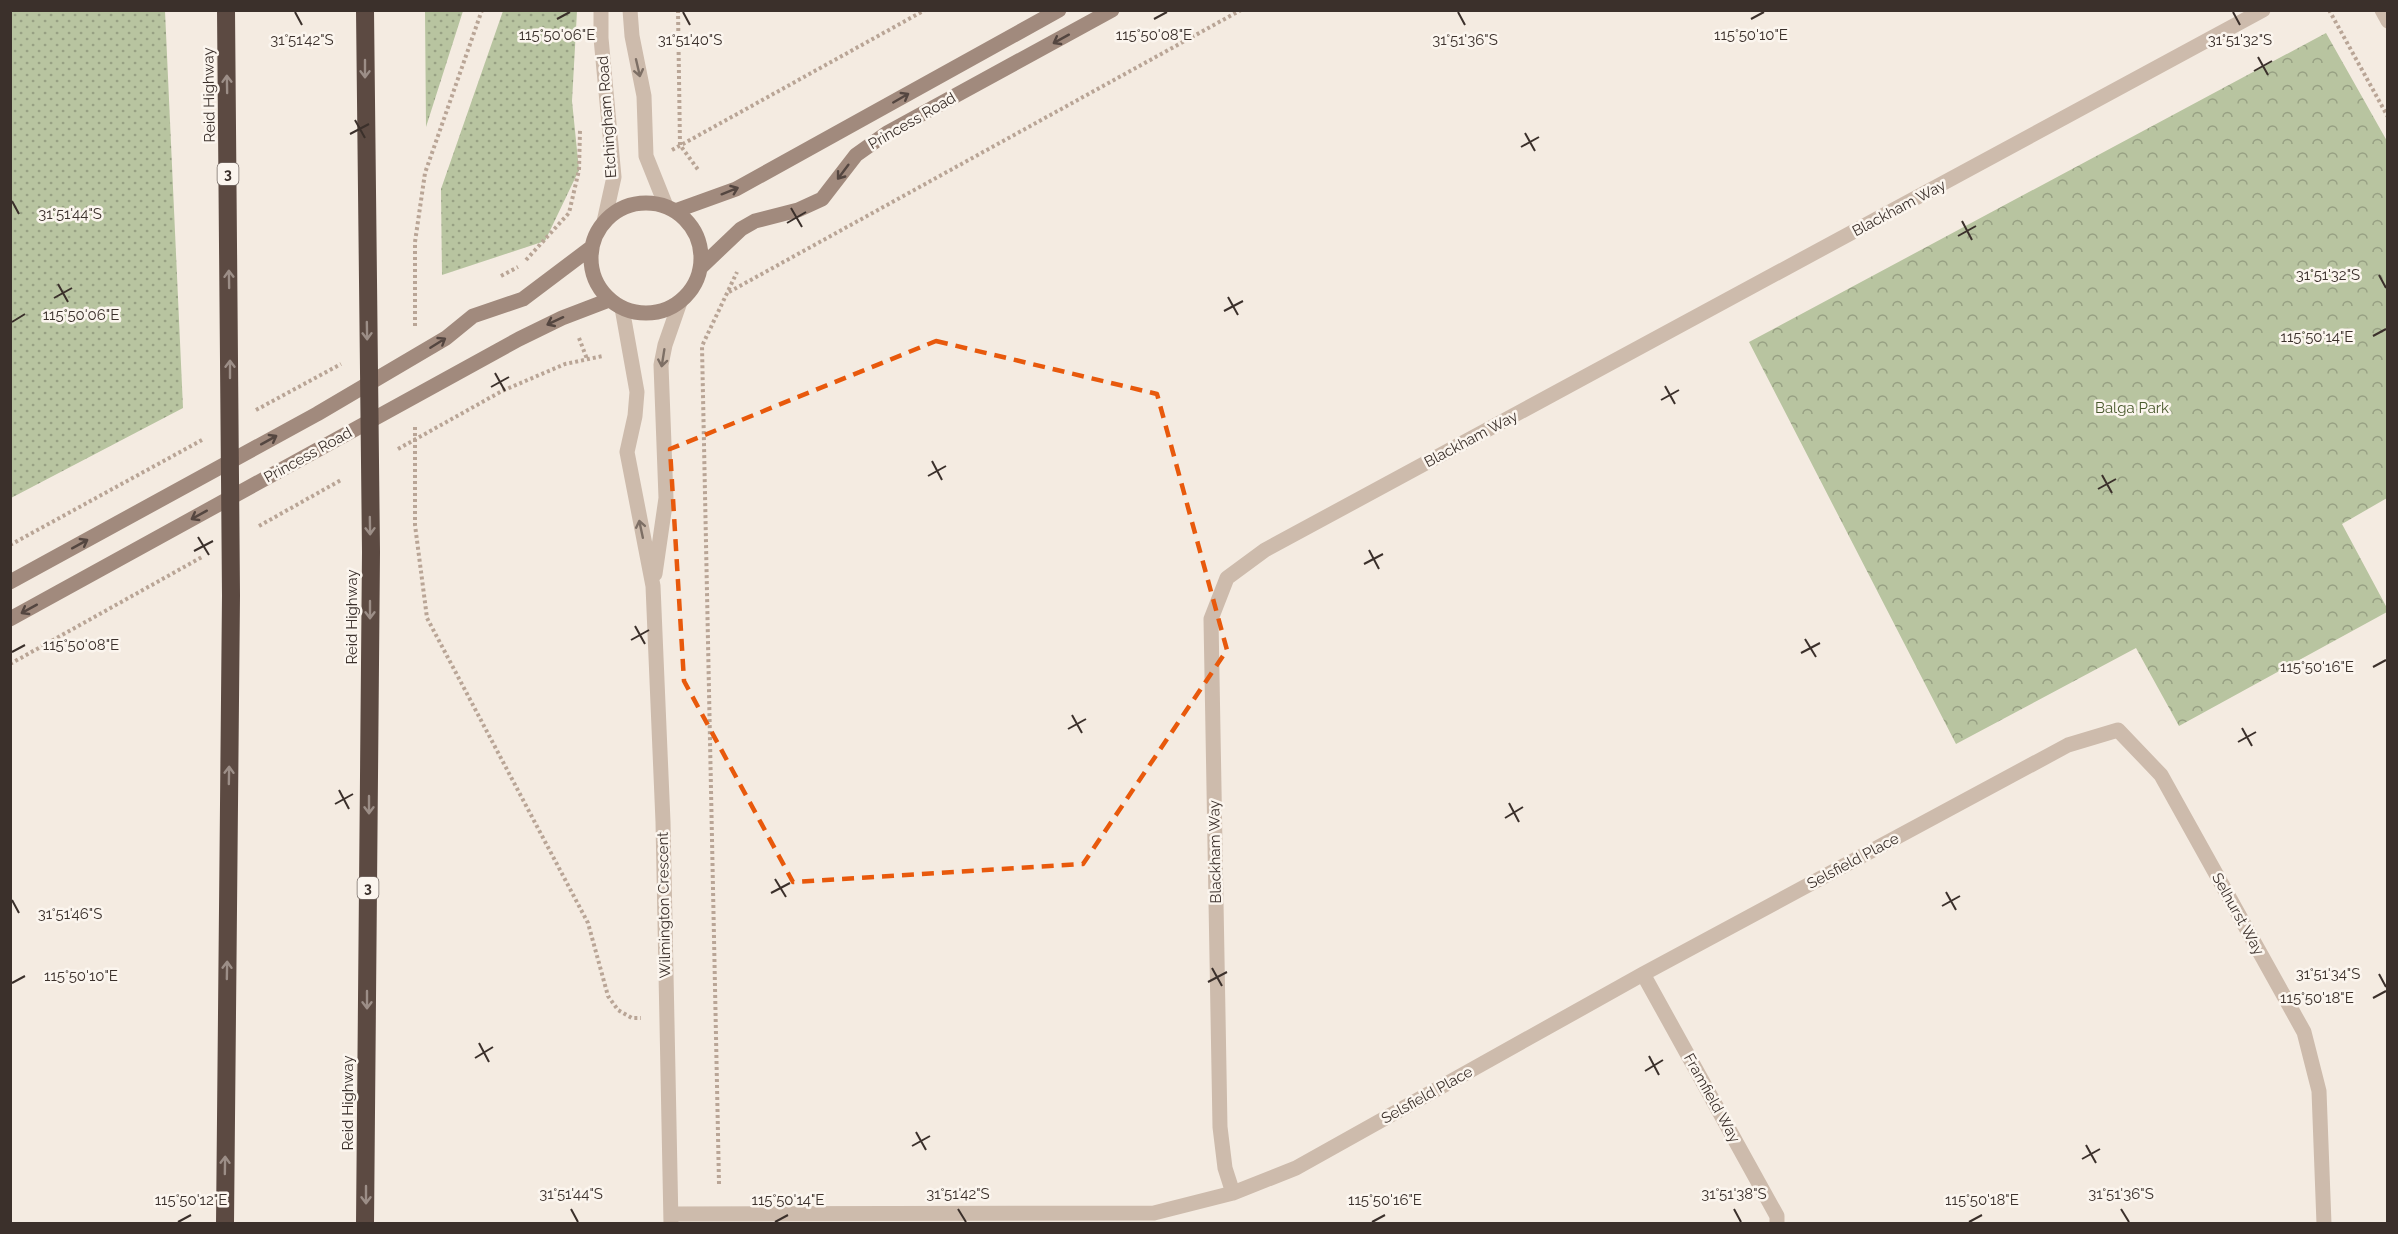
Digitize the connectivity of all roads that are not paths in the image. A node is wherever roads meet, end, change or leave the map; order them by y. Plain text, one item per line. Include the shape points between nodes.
1 (226, 10) edge
2 (365, 10) edge
3 (601, 10) edge
4 (630, 10) edge
5 (1059, 10) edge
6 (1113, 10) edge
7 (2263, 10) edge
8 (2382, 10) edge
9 (2388, 21) edge
10 (670, 209) junction
11 (604, 222) junction
12 (592, 247) junction
13 (700, 268) junction
14 (680, 302) junction
15 (616, 304) junction
16 (10, 582) edge
17 (653, 586) junction
18 (10, 619) edge
19 (2118, 730) joint
20 (1643, 974) junction
21 (1233, 1192) junction
22 (671, 1219) edge
23 (225, 1224) edge
24 (365, 1224) edge
25 (1777, 1224) edge
26 (2324, 1224) edge

23 -> 1 highway, Reid Highway / 3 via 231,595
2 -> 24 highway, Reid Highway / 3 via 370,552
3 - 11 street, Etchingham Road via 614,177
4 -> 10 street via 644,96 646,156
10 -> 5 main road, Princess Road via 736,189
6 -> 13 main road, Princess Road via 887,134 856,154 822,200 741,229
7 - 21 street, Blackham Way via 1265,550 1227,578 1211,619 1220,1127
8 - 9 street
10 - 11 main road via 639,203 614,212
10 - 13 main road via 691,226 701,257
11 - 12 main road
12 - 15 main road via 593,276
16 -> 12 main road via 317,414 446,338 473,316 524,299
13 - 14 main road via 689,293
14 - 15 main road via 669,309 645,314
14 -> 17 street, Wilmington Crescent via 662,365 666,498
17 -> 15 street, Wilmington Crescent via 627,452 637,392
15 -> 18 main road, Princess Road via 562,318 519,339
17 - 22 street, Wilmington Crescent via 663,822
19 - 20 street, Selsfield Place via 2068,745
19 - 26 street, Selhurst Way via 2161,775 2304,1032 2319,1091
20 - 21 street, Selsfield Place via 1296,1168
20 - 25 street, Framfield Way via 1777,1216
21 - 22 street, Selsfield Place via 1154,1213

